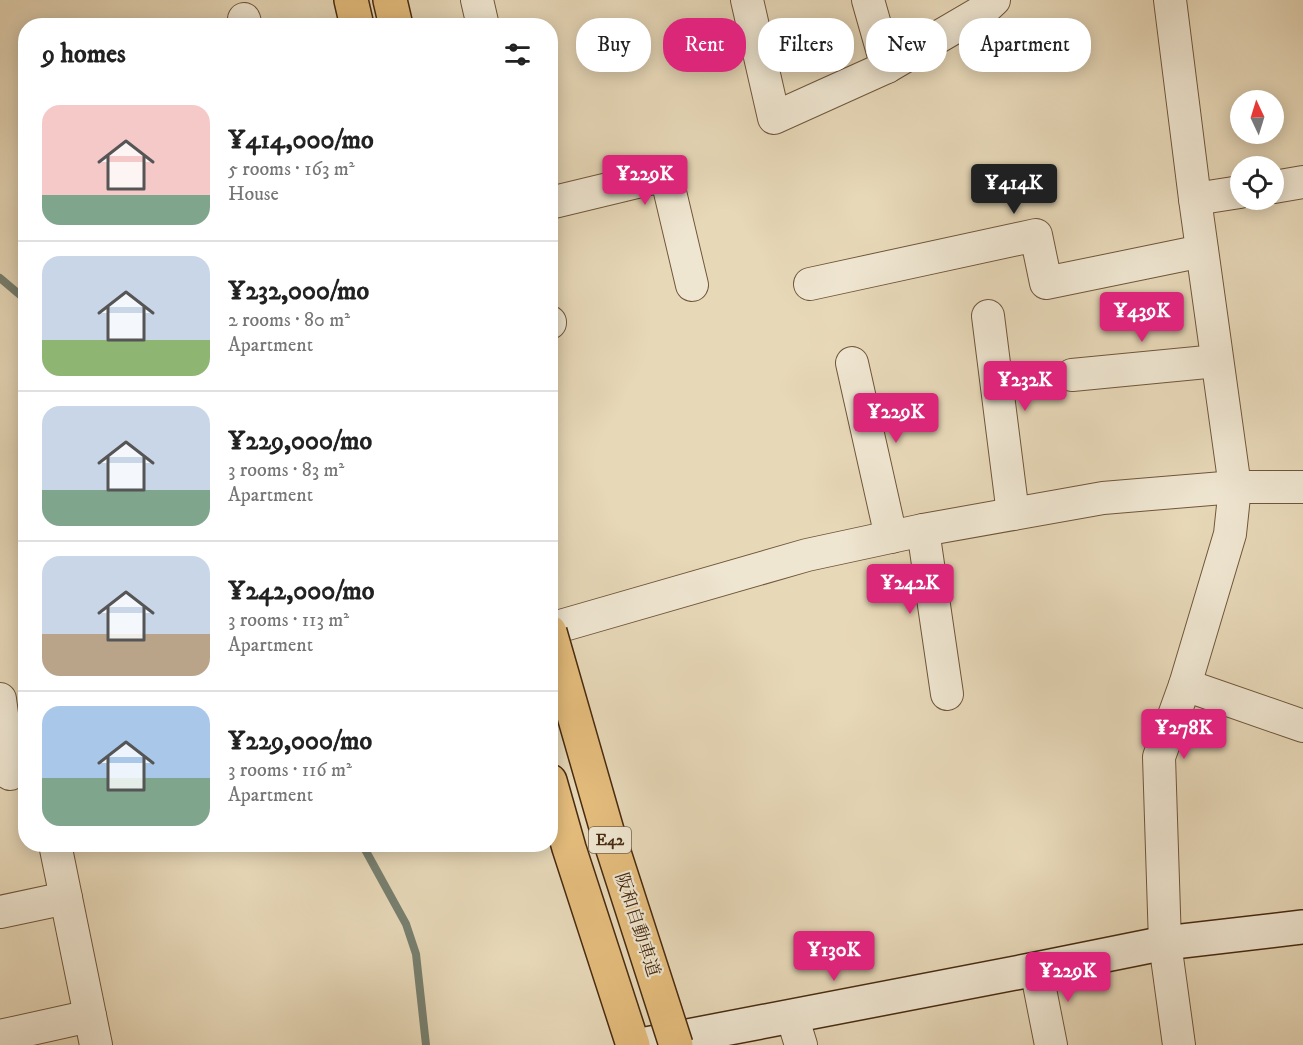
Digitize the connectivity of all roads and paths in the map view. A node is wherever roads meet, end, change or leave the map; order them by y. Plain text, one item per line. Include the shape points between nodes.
1 (351, 0) edge
2 (390, 0) edge
3 (477, 0) edge
4 (747, 0) edge
5 (868, 0) edge
6 (994, 0) edge
7 (1170, 0) edge
8 (355, 18) edge
9 (394, 18) edge
10 (481, 18) edge
11 (873, 18) edge
12 (947, 32) edge
13 (876, 72) edge
14 (1303, 182) edge
15 (1284, 185) edge
16 (1230, 194) edge
17 (1195, 199) junction
18 (558, 200) edge
19 (1202, 251) junction
20 (810, 284) dead end
21 (692, 285) dead end
22 (988, 316) dead end
23 (1217, 361) junction
24 (852, 363) dead end
25 (1072, 375) dead end
26 (1235, 487) junction
27 (1303, 487) edge
28 (1013, 514) junction
29 (923, 530) junction
30 (891, 537) junction
31 (558, 629) edge
32 (558, 659) edge
33 (1185, 685) junction
34 (947, 694) dead end
35 (0, 699) edge
36 (1303, 726) edge
37 (12, 773) edge
38 (558, 810) edge
39 (57, 852) edge
40 (66, 898) junction
41 (0, 912) edge
42 (1303, 927) edge
43 (1165, 943) junction
44 (1036, 969) junction
45 (93, 1031) edge
46 (796, 1031) edge
47 (0, 1036) edge
48 (633, 1045) edge
49 (641, 1045) edge
50 (676, 1045) edge
51 (1051, 1045) edge
52 (1179, 1045) edge

1 - 8 highway
2 - 9 highway
3 - 10 street
4 - 13 street via 774,118
5 - 11 street
6 - 12 street
7 - 17 street
14 - 15 street
16 - 17 street
17 - 19 street
18 - 21 street via 666,175
19 - 20 street via 1046,283 1036,236
19 - 23 street
22 - 28 street
23 - 25 street
23 - 26 street
24 - 30 street
26 - 27 street
26 - 28 street via 1103,498
26 - 33 street via 1230,534
28 - 29 street
29 - 30 street
29 - 34 street
30 - 31 street via 807,555
32 - 50 highway, 阪和自動車道 / E42, bridge via 608,834
33 - 36 street
33 - 43 street via 1159,757
35 - 37 street
38 - 48 highway, E42
39 - 40 street
40 - 41 street
40 - 45 street
42 - 43 street
43 - 44 street
43 - 52 street
44 - 46 street
44 - 51 street
45 - 47 street
46 - 49 street

